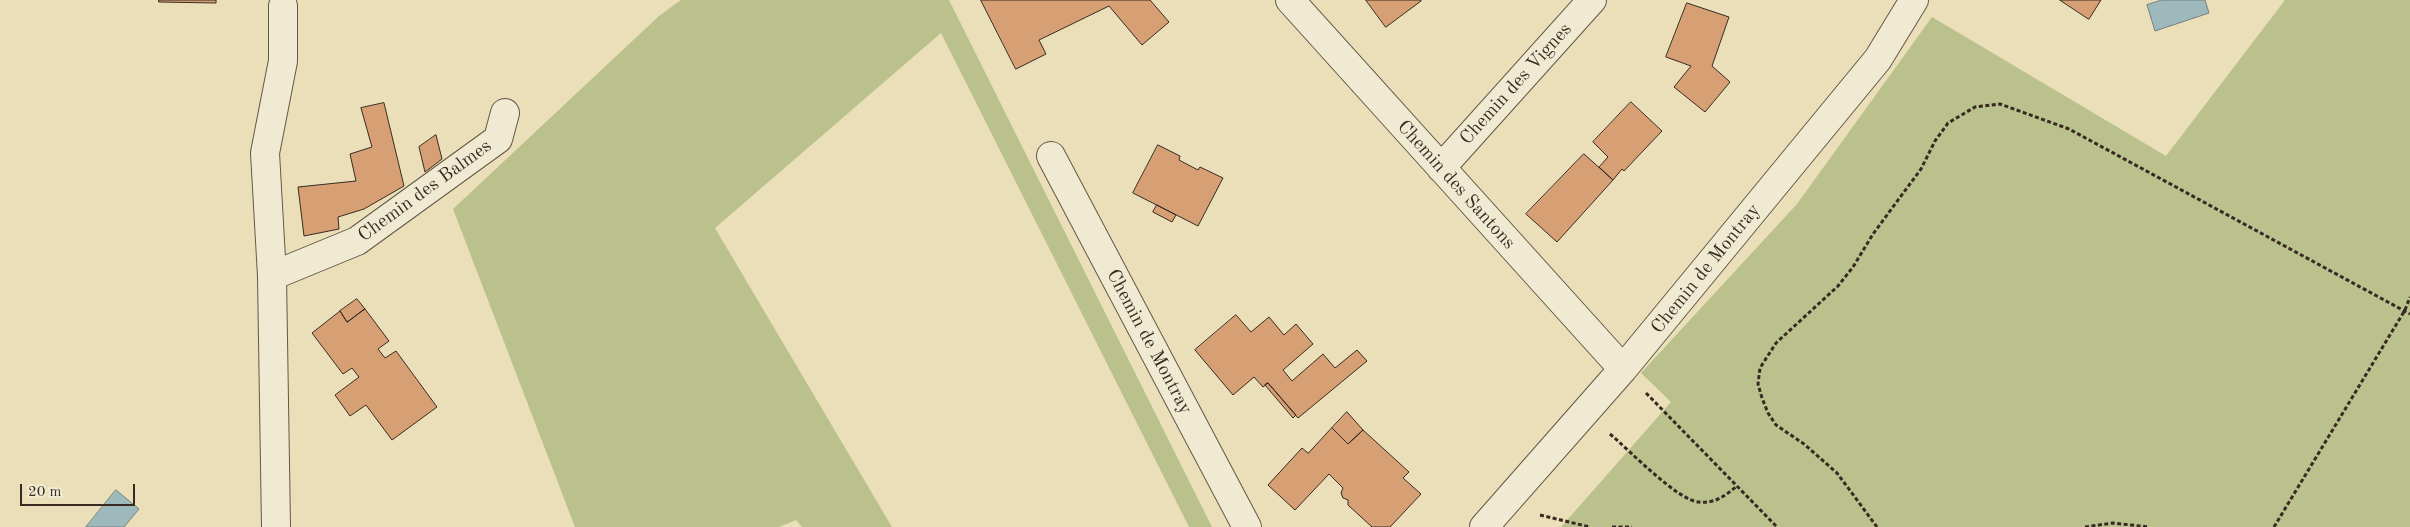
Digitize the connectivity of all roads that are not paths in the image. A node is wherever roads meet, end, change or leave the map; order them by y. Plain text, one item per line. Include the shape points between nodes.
1 (1290, 0) edge
2 (1592, 0) edge
3 (1914, 0) edge
4 (283, 6) dead end
5 (505, 113) dead end
6 (1051, 156) dead end
7 (1441, 168) junction
8 (272, 276) junction
9 (1623, 369) junction
10 (276, 527) edge
11 (1247, 527) edge
12 (1484, 527) edge

1 - 7 street, Chemin des Santons
2 - 7 street, Chemin des Vignes
3 - 9 street, Chemin de Montray via 1878,59
4 - 8 street via 283,60 265,152
5 - 8 street, Chemin des Balmes via 498,139 357,241
6 - 11 street, Chemin de Montray
7 - 9 street, Chemin des Santons
8 - 10 street
9 - 12 street, Chemin de Montray

